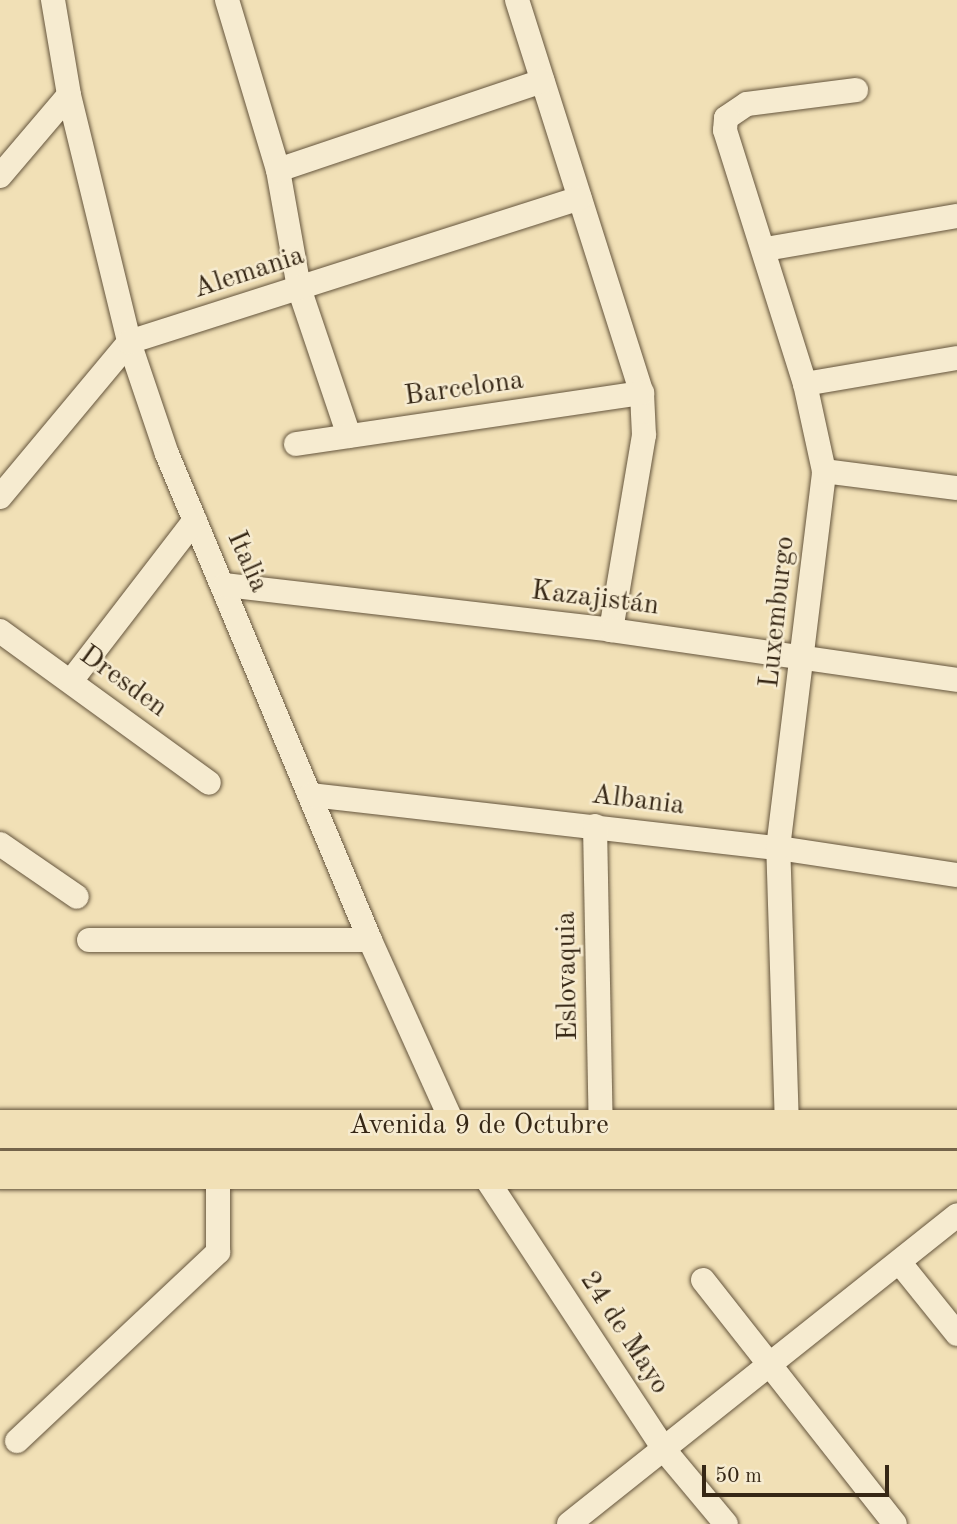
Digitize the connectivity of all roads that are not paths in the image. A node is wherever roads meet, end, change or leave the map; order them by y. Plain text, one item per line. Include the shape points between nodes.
1 (53, 0) edge
2 (227, 0) edge
3 (517, 0) edge
4 (542, 81) junction
5 (856, 89) dead end
6 (69, 94) junction
7 (278, 170) junction
8 (0, 176) edge
9 (580, 198) junction
10 (957, 216) edge
11 (766, 249) junction
12 (299, 288) junction
13 (130, 342) junction
14 (957, 358) edge
15 (806, 384) junction
16 (642, 393) junction
17 (349, 436) junction
18 (296, 444) dead end
19 (824, 471) junction
20 (957, 488) edge
21 (0, 497) edge
22 (195, 520) junction
23 (225, 585) junction
24 (611, 630) junction
25 (0, 631) edge
26 (804, 657) junction
27 (957, 680) edge
28 (71, 681) junction
29 (209, 783) dead end
30 (311, 795) junction
31 (595, 826) junction
32 (0, 844) edge
33 (778, 848) junction
34 (957, 875) edge
35 (77, 897) dead end
36 (89, 940) dead end
37 (370, 940) junction
38 (601, 1125) junction
39 (454, 1126) junction
40 (787, 1127) junction
41 (0, 1129) edge
42 (957, 1129) edge
43 (480, 1169) junction
44 (0, 1170) edge
45 (218, 1170) junction
46 (957, 1170) edge
47 (957, 1216) edge
48 (900, 1263) junction
49 (703, 1280) dead end
50 (957, 1334) edge
51 (771, 1367) junction
52 (16, 1441) dead end
53 (665, 1451) junction
54 (569, 1524) edge
55 (726, 1524) edge
56 (895, 1524) edge

1 - 6 street, Italia
2 - 7 street
3 - 4 street
4 - 7 street
4 - 9 street
5 - 11 street, Luxemburgo via 747,104 726,118 727,143
6 - 8 street
6 - 13 street, Italia
7 - 12 street
9 - 12 street, Alemania
9 - 16 street
10 - 11 street
11 - 15 street, Luxemburgo
12 - 13 street, Alemania
12 - 17 street
13 - 21 street
13 - 22 street, Italia
14 - 15 street
15 - 19 street, Luxemburgo
16 - 17 street, Barcelona
16 - 24 street via 644,435
17 - 18 street, Barcelona
19 - 20 street
19 - 26 street, Luxemburgo
22 - 23 street, Italia
22 - 28 street
23 - 24 street, Kazajistán
23 - 30 street, Italia
24 - 26 street, Kazajistán
25 - 28 street, Dresden
26 - 27 street, Kazajistán
26 - 33 street, Luxemburgo
28 - 29 street, Dresden
30 - 31 street, Albania
30 - 37 street, Italia
31 - 33 street, Albania
31 - 38 street, Eslovaquia
32 - 35 street
33 - 34 street, Albania
33 - 40 street, Luxemburgo
36 - 37 street
37 - 39 street, Italia
38 - 39 main road, Avenida 9 de Octubre
38 - 40 main road, Avenida 9 de Octubre
39 - 41 main road, Avenida 9 de Octubre
40 - 42 main road, Avenida 9 de Octubre
43 - 45 main road, Avenida 9 de Octubre
43 - 46 main road, Avenida 9 de Octubre
43 - 53 street, 24 de Mayo
44 - 45 main road, Avenida 9 de Octubre
45 - 52 street via 218,1252
47 - 48 street
48 - 50 street
48 - 51 street
49 - 51 street
51 - 53 street
51 - 56 street
53 - 54 street
53 - 55 street, 24 de Mayo

